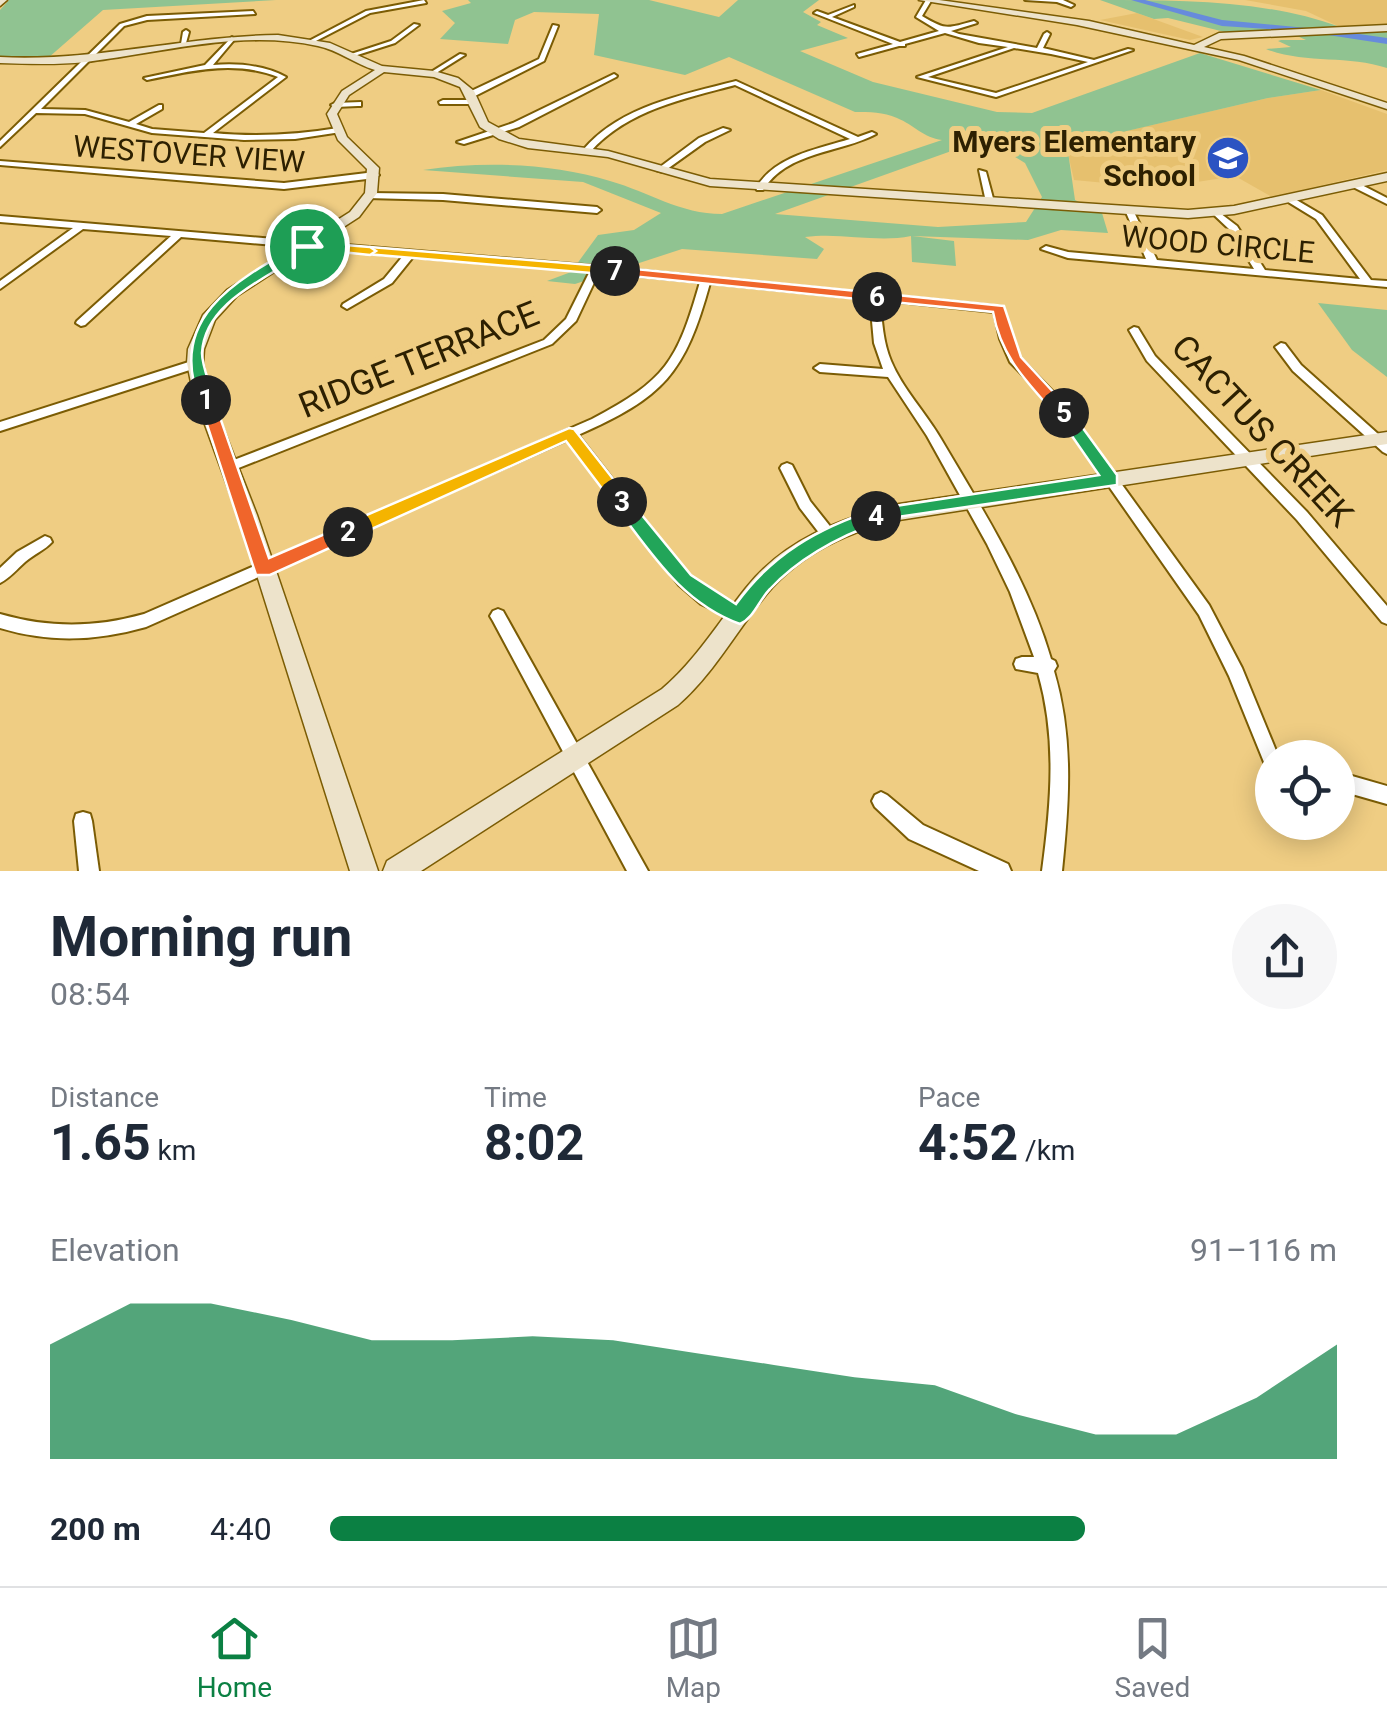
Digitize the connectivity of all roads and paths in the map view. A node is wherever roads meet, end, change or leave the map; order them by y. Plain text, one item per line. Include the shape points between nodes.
1 (927, 0) edge
2 (1028, 0) edge
3 (1058, 0) edge
4 (424, 2) edge
5 (1071, 5) dead end
6 (852, 6) dead end
7 (252, 13) dead end
8 (817, 13) dead end
9 (832, 15) junction
10 (974, 23) dead end
11 (416, 25) dead end
12 (555, 26) dead end
13 (1387, 28) edge
14 (951, 32) junction
15 (1047, 34) dead end
16 (232, 39) junction
17 (310, 42) junction
18 (1014, 44) junction
19 (903, 45) junction
20 (1197, 47) junction
21 (1040, 48) junction
22 (1130, 50) dead end
23 (462, 54) dead end
24 (352, 55) junction
25 (859, 55) dead end
26 (87, 59) junction
27 (0, 60) edge
28 (1096, 62) junction
29 (207, 68) junction
30 (383, 69) junction
31 (431, 74) junction
32 (614, 76) dead end
33 (147, 78) dead end
34 (471, 98) junction
35 (443, 102) dead end
36 (358, 104) dead end
37 (335, 105) junction
38 (1387, 106) edge
39 (159, 107) dead end
40 (35, 112) junction
41 (130, 124) junction
42 (338, 130) junction
43 (726, 130) dead end
44 (495, 133) junction
45 (872, 134) dead end
46 (206, 135) junction
47 (859, 140) junction
48 (461, 142) dead end
49 (0, 145) edge
50 (587, 150) junction
51 (0, 163) edge
52 (660, 170) junction
53 (982, 172) dead end
54 (375, 176) junction
55 (1387, 177) edge
56 (1354, 184) junction
57 (760, 188) junction
58 (370, 196) junction
59 (1288, 198) junction
60 (1387, 201) edge
61 (990, 202) junction
62 (596, 210) dead end
63 (1129, 210) junction
64 (1216, 212) junction
65 (0, 218) edge
66 (81, 226) junction
67 (179, 234) junction
68 (307, 246) junction
69 (1046, 249) dead end
70 (410, 254) junction
71 (1153, 263) junction
72 (596, 269) junction
73 (1260, 272) junction
74 (706, 280) junction
75 (1368, 282) junction
76 (1387, 284) edge
77 (0, 286) edge
78 (875, 296) junction
79 (347, 306) dead end
80 (81, 324) dead end
81 (1134, 330) dead end
82 (1281, 347) dead end
83 (195, 364) junction
84 (820, 368) dead end
85 (888, 373) junction
86 (0, 427) edge
87 (569, 434) junction
88 (1383, 442) edge
89 (1247, 459) junction
90 (231, 466) junction
91 (788, 468) dead end
92 (1111, 480) junction
93 (969, 501) junction
94 (828, 534) junction
95 (45, 542) dead end
96 (263, 569) junction
97 (0, 577) edge
98 (740, 615) junction
99 (498, 616) dead end
100 (1387, 617) edge
101 (0, 622) edge
102 (1022, 664) dead end
103 (1049, 666) junction
104 (1263, 740) edge
105 (576, 758) junction
106 (1355, 787) edge
107 (1387, 795) edge
108 (882, 801) dead end
109 (83, 821) dead end
110 (89, 871) edge
111 (364, 871) edge
112 (397, 871) edge
113 (638, 871) edge
114 (1001, 871) edge
115 (1052, 871) edge

1 - 14 street via 919,17
1 - 20 street
2 - 3 street
3 - 5 street
4 - 17 street via 368,12
6 - 9 street
7 - 26 street via 132,21
8 - 9 street
9 - 19 street
10 - 14 street
11 - 24 street via 394,42
12 - 34 street via 542,60
13 - 20 street via 1223,35
14 - 18 street
14 - 19 street
15 - 21 street
16 - 17 street
16 - 26 street via 185,38
16 - 29 street
17 - 24 street
18 - 21 street
18 - 28 street via 920,77 996,95
19 - 25 street
20 - 38 street
21 - 28 street
22 - 28 street
23 - 31 street
24 - 30 street
26 - 27 street
26 - 40 street
29 - 33 street
29 - 46 street via 256,68 284,77
30 - 31 street
30 - 37 street
31 - 34 street via 457,82
32 - 44 street
34 - 35 street
34 - 44 street via 478,120
36 - 37 street
37 - 42 street
39 - 41 street
40 - 41 street via 86,112
40 - 49 street
41 - 46 street
42 - 46 street via 281,138
42 - 54 street
43 - 52 street
44 - 48 street
44 - 50 street via 534,146
45 - 47 street
47 - 50 street via 736,83 646,109
47 - 57 street via 781,166
50 - 52 street
51 - 54 street, WESTOVER VIEW via 284,186
52 - 57 street
53 - 61 street
54 - 58 street
55 - 56 street
56 - 59 street
56 - 60 street
57 - 61 street
58 - 62 street
58 - 68 street via 340,228
59 - 64 street
59 - 75 street via 1319,217
61 - 63 street
63 - 64 street
63 - 71 street
64 - 73 street via 1234,228
65 - 66 street
66 - 67 street
66 - 77 street
67 - 68 street
67 - 80 street
68 - 70 street
68 - 83 street via 224,300 201,332
69 - 71 street, WOOD CIRCLE
70 - 72 street
70 - 79 street via 388,281
71 - 73 street, WOOD CIRCLE
72 - 74 street
72 - 90 street, RIDGE TERRACE via 572,321 548,342
73 - 75 street, WOOD CIRCLE
74 - 78 street
74 - 87 street via 691,337 672,370 618,410
75 - 76 street, WOOD CIRCLE
78 - 85 street
78 - 92 street via 1000,309 1014,359 1056,402
81 - 89 street, CACTUS CREEK
82 - 88 street
83 - 86 street
83 - 90 street
84 - 85 street
85 - 93 street via 922,416
87 - 96 street
87 - 98 street via 684,581
88 - 89 street
89 - 92 street
89 - 100 street, CACTUS CREEK
90 - 96 street
91 - 94 street
92 - 93 street
92 - 104 street via 1219,635
93 - 94 street via 874,517
93 - 103 street via 1026,604
94 - 98 street via 778,568
95 - 97 street
96 - 101 street via 165,613 108,630 54,634
96 - 111 street
98 - 105 street via 677,692
99 - 105 street
102 - 103 street
103 - 115 street via 1061,774
105 - 112 street
105 - 113 street
106 - 107 street
108 - 114 street via 916,832
109 - 110 street

